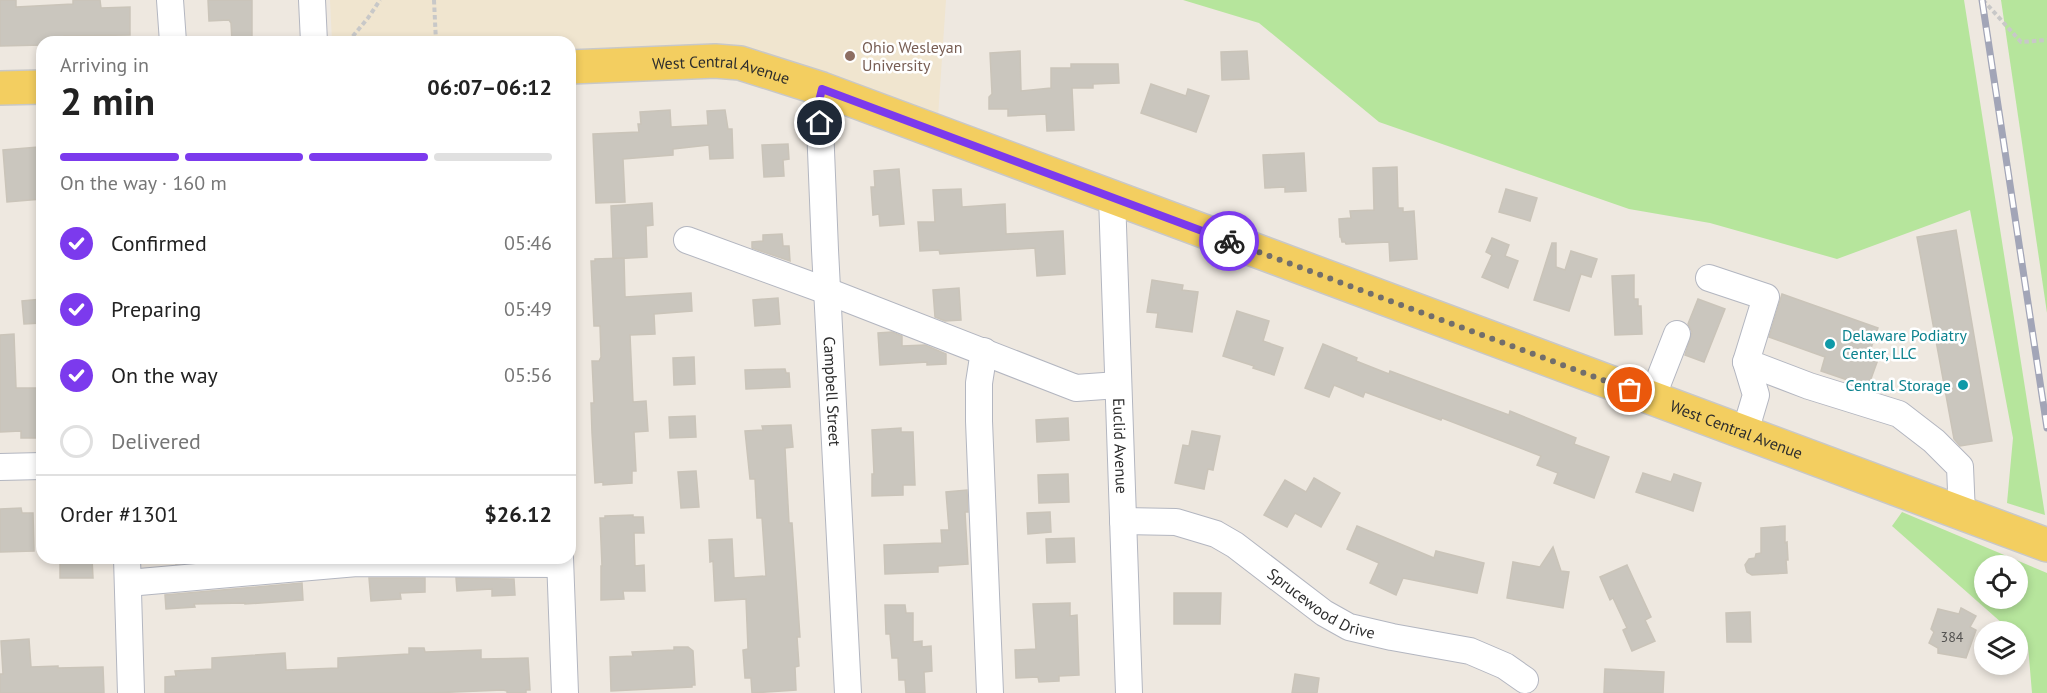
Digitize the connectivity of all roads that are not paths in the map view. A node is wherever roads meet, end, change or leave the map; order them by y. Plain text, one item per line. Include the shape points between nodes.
1 (170, 0) edge
2 (312, 0) edge
3 (173, 36) edge
4 (314, 36) edge
5 (576, 67) edge
6 (36, 87) edge
7 (0, 88) edge
8 (822, 89) junction
9 (1112, 197) junction
10 (687, 240) dead end
11 (1709, 278) dead end
12 (827, 291) junction
13 (1677, 334) dead end
14 (984, 351) junction
15 (1746, 362) junction
16 (1118, 386) junction
17 (1652, 398) junction
18 (1744, 432) junction
19 (36, 466) edge
20 (0, 467) edge
21 (1962, 514) junction
22 (1123, 521) junction
23 (2047, 545) edge
24 (324, 564) edge
25 (560, 564) edge
26 (127, 570) edge
27 (1525, 680) dead end
28 (131, 693) edge
29 (565, 693) edge
30 (849, 693) edge
31 (990, 693) edge
32 (1129, 693) edge

1 - 3 street
2 - 4 street
5 - 8 main road, West Central Avenue via 740,63
6 - 7 main road
8 - 9 main road, West Central Avenue
8 - 12 street, Campbell Street via 819,101
9 - 16 street, Euclid Avenue
9 - 17 main road, West Central Avenue
10 - 12 street
11 - 15 street via 1766,297
12 - 14 street
12 - 30 street, Campbell Street
13 - 17 street
14 - 16 street via 1076,388
14 - 31 street via 979,421
15 - 18 street via 1756,395
15 - 21 street via 1899,414 1960,467
16 - 22 street, Euclid Avenue
17 - 18 main road, West Central Avenue
18 - 21 main road, West Central Avenue
19 - 20 street
21 - 23 main road, West Central Avenue
22 - 27 street, Sprucewood Drive via 1176,522 1216,534 1349,627 1470,651 1505,666
22 - 32 street, Euclid Avenue
24 - 26 street
25 - 29 street
26 - 28 street

